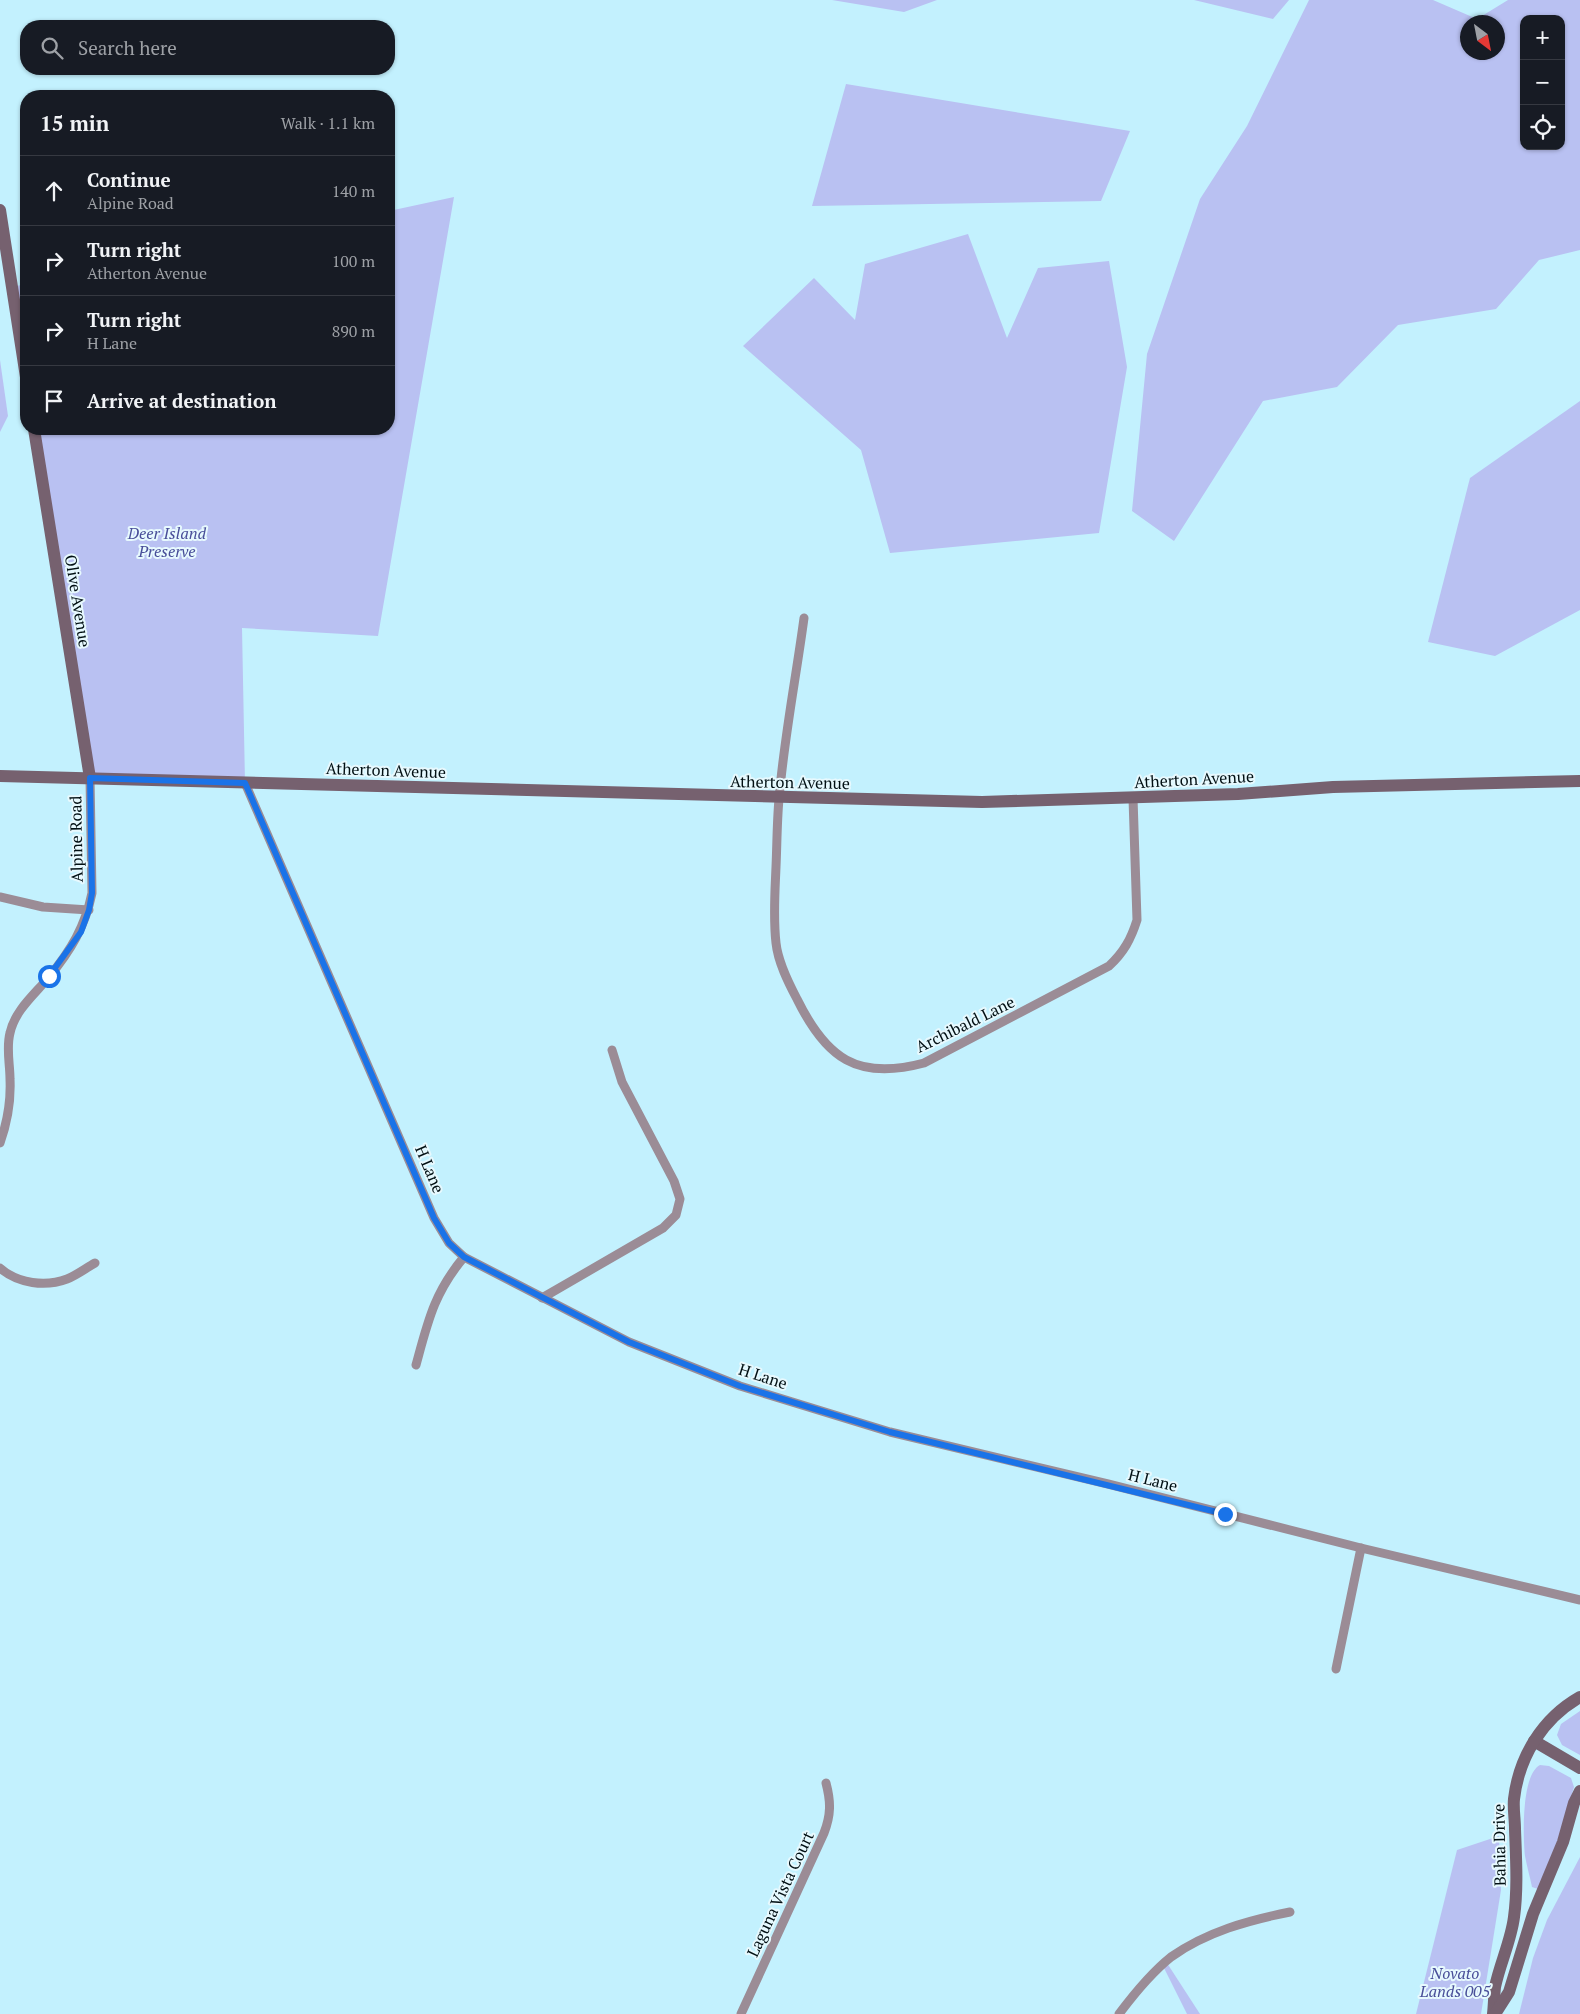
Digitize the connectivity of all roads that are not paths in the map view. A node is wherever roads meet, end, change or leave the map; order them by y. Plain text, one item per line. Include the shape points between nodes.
1 (0, 210) edge
2 (20, 338) edge
3 (35, 435) edge
4 (804, 618) dead end
5 (0, 776) edge
6 (90, 778) junction
7 (1580, 781) edge
8 (245, 783) junction
9 (779, 798) junction
10 (1133, 798) junction
11 (0, 897) edge
12 (89, 910) junction
13 (0, 1031) edge
14 (10, 1032) junction
15 (612, 1050) dead end
16 (0, 1143) edge
17 (464, 1257) junction
18 (94, 1263) dead end
19 (0, 1268) edge
20 (542, 1298) junction
21 (416, 1365) dead end
22 (1360, 1548) junction
23 (1580, 1600) edge
24 (1336, 1669) dead end
25 (1580, 1696) edge
26 (1534, 1740) junction
27 (1580, 1768) edge
28 (826, 1783) dead end
29 (1580, 1791) edge
30 (1290, 1912) dead end
31 (741, 2014) edge
32 (1119, 2014) edge
33 (1494, 2014) edge

1 - 2 main road
3 - 6 main road, Olive Avenue
4 - 9 street, Archibald Lane
5 - 6 main road, Atherton Avenue
6 - 8 main road, Atherton Avenue
6 - 12 street, Alpine Road via 92,893
7 - 10 main road, Atherton Avenue via 1352,787
8 - 9 main road, Atherton Avenue
8 - 17 street, H Lane via 434,1218 449,1243
9 - 10 main road, Atherton Avenue via 982,802
9 - 10 street, Archibald Lane via 774,912 776,945 783,968 808,1022 833,1052 847,1061 878,1070 900,1070 924,1063 1074,986 1109,966 1121,954 1137,920
11 - 12 street via 43,907
12 - 14 street, Alpine Road via 81,932 22,1007
13 - 14 street
14 - 16 street, Alpine Road via 8,1109
15 - 20 street via 622,1082 674,1181 680,1199 676,1215 663,1228
17 - 20 street, H Lane
17 - 21 street via 448,1276 430,1312
18 - 19 street via 67,1278 46,1284 24,1281
20 - 22 street, H Lane via 629,1342 740,1386 890,1432
22 - 23 street, H Lane
22 - 24 street
25 - 26 main road, Bahia Drive via 1546,1724
26 - 27 main road
26 - 33 main road, Bahia Drive via 1521,1769 1514,1799 1514,1918 1495,1988
28 - 31 street, Laguna Vista Court via 831,1801 830,1817
29 - 33 main road, Bahia Drive via 1533,1914 1509,1992
30 - 32 street via 1262,1917 1211,1934 1171,1957 1139,1987

